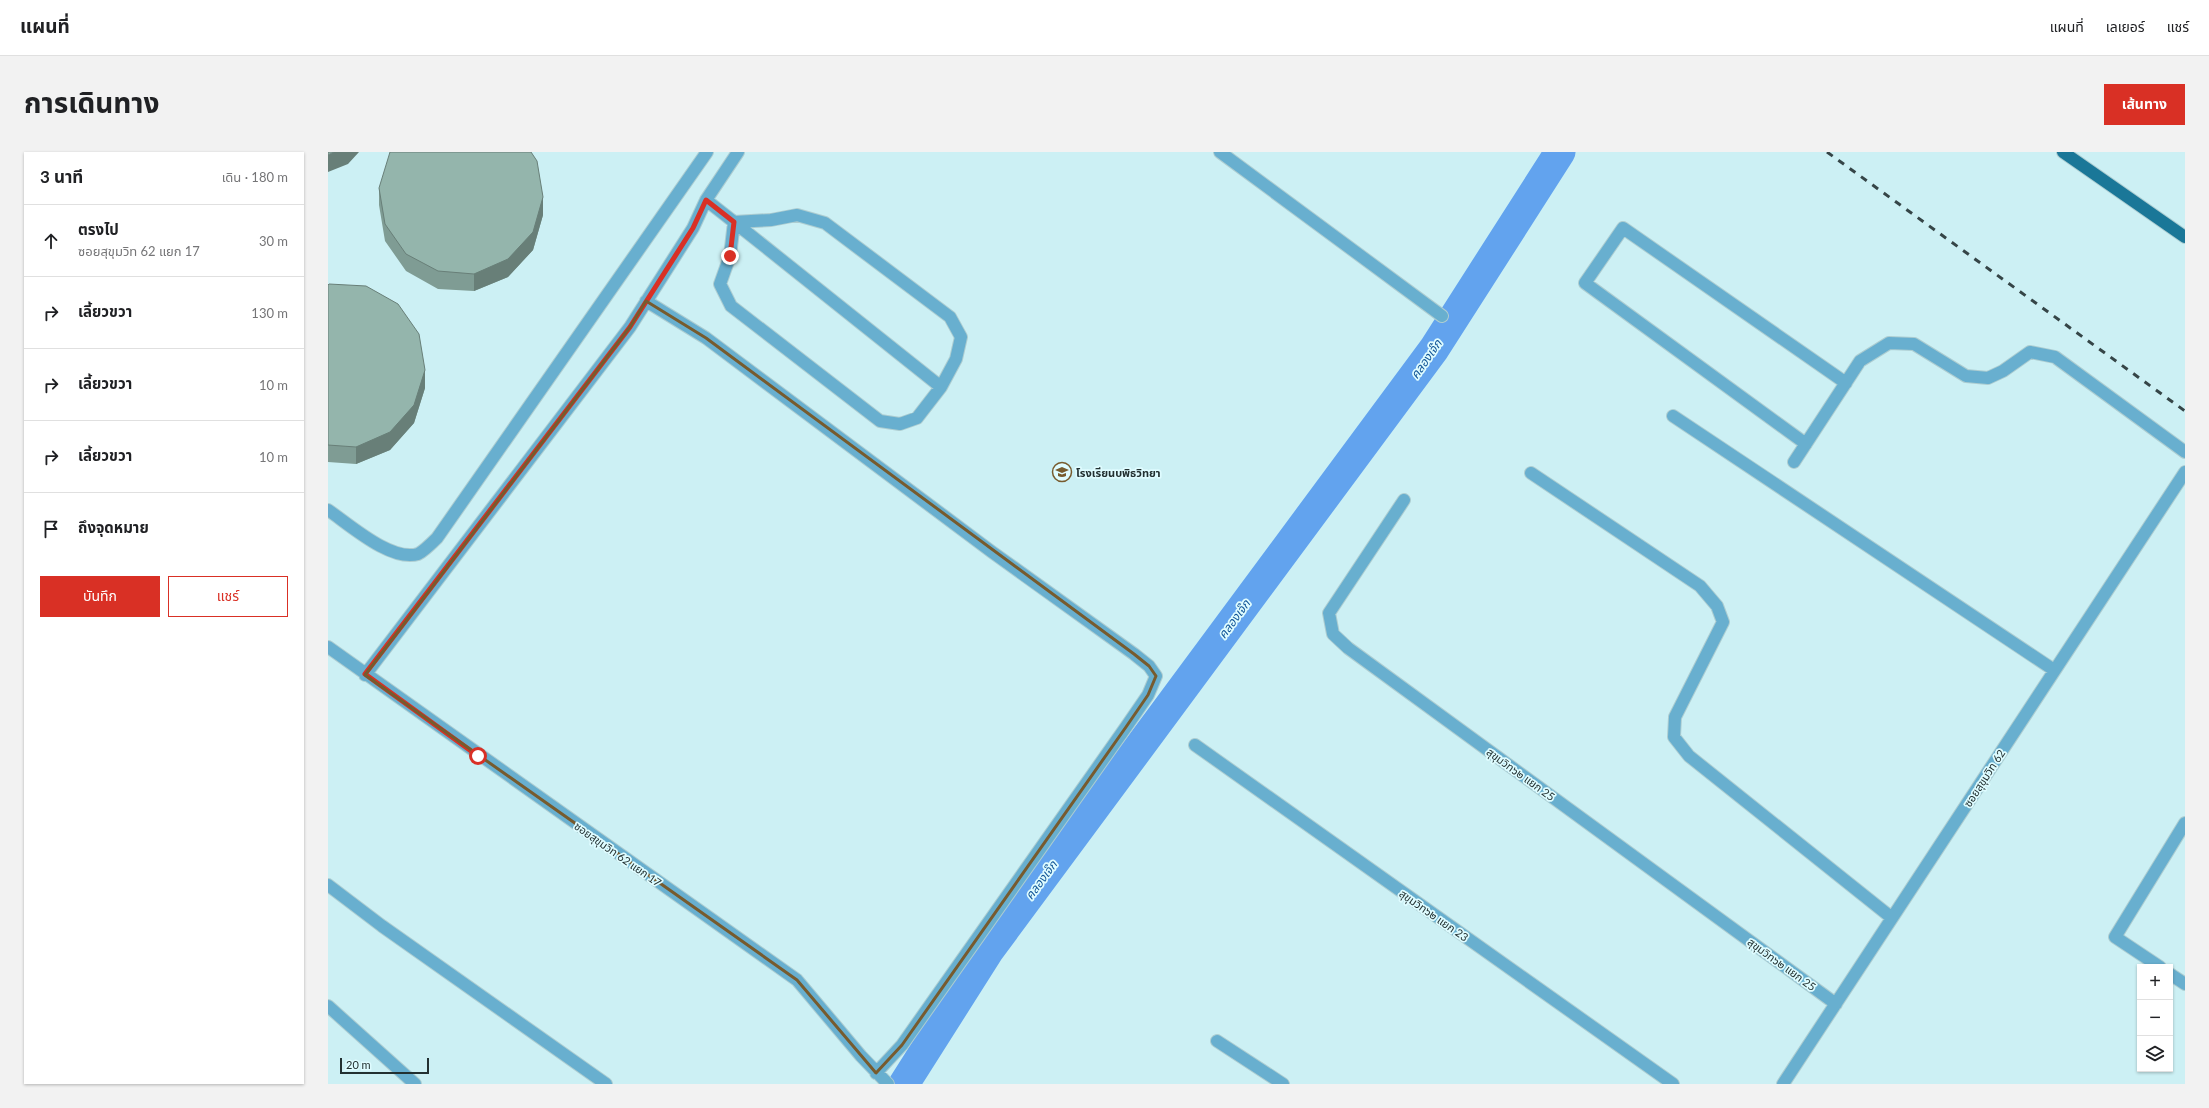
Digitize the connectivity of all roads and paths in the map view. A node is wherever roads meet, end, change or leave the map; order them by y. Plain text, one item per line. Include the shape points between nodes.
1 (707, 152) edge
2 (738, 152) edge
3 (1220, 152) edge
4 (2063, 152) edge
5 (706, 200) junction
6 (734, 222) junction
7 (2185, 237) edge
8 (646, 301) junction
9 (1442, 316) dead end
10 (1846, 383) junction
11 (941, 387) junction
12 (1673, 416) dead end
13 (1806, 444) junction
14 (2185, 452) edge
15 (1794, 462) dead end
16 (2185, 472) edge
17 (1531, 473) dead end
18 (1404, 500) dead end
19 (328, 510) edge
20 (328, 647) edge
21 (2054, 670) junction
22 (365, 674) junction
23 (1195, 745) dead end
24 (2185, 823) edge
25 (328, 885) edge
26 (1892, 918) junction
27 (2156, 964) edge
28 (2173, 976) edge
29 (2185, 984) edge
30 (1836, 1004) junction
31 (328, 1006) edge
32 (1216, 1041) dead end
33 (876, 1073) junction
34 (887, 1083) edge
35 (415, 1084) edge
36 (606, 1084) edge
37 (1283, 1084) edge
38 (1673, 1084) edge
39 (1783, 1084) edge

1 - 19 street via 437,538 419,553 405,556 386,550
2 - 5 street
3 - 9 street
4 - 7 main road
5 - 6 street
5 - 8 street via 693,228
6 - 11 street
6 - 11 street via 771,220 797,215 825,224 950,317 961,337 956,359
6 - 11 street via 730,256 720,284 731,306 880,421 900,424 917,418
8 - 22 street via 625,333
8 - 33 street via 706,338 992,552 1134,654 1149,666 1156,676 1148,695 1126,727 902,1045
10 - 13 street
10 - 13 street via 1623,228 1585,282
10 - 14 street via 1860,362 1889,343 1914,344 1966,376 1988,378 2030,352 2036,353 2055,357
12 - 21 street
13 - 15 street
16 - 21 street, ซอยสุขุมวิท 62
17 - 26 street via 1700,586 1717,606 1723,622 1675,717 1674,737 1688,756
18 - 30 street, สุขุมวิท๖๒ แยก 25 via 1329,613 1333,634 1348,648
20 - 22 street, ซอยสุขุมวิท 62 แยก 17
21 - 26 street, ซอยสุขุมวิท 62
22 - 33 street, ซอยสุขุมวิท 62 แยก 17 via 797,980
23 - 38 street, สุขุมวิท๖๒ แยก 23
24 - 27 street via 2115,937
25 - 36 street
26 - 30 street, ซอยสุขุมวิท 62
28 - 29 street
30 - 39 street, ซอยสุขุมวิท 62
31 - 35 street
32 - 37 street
33 - 34 street, ซอยสุขุมวิท 62 แยก 17

